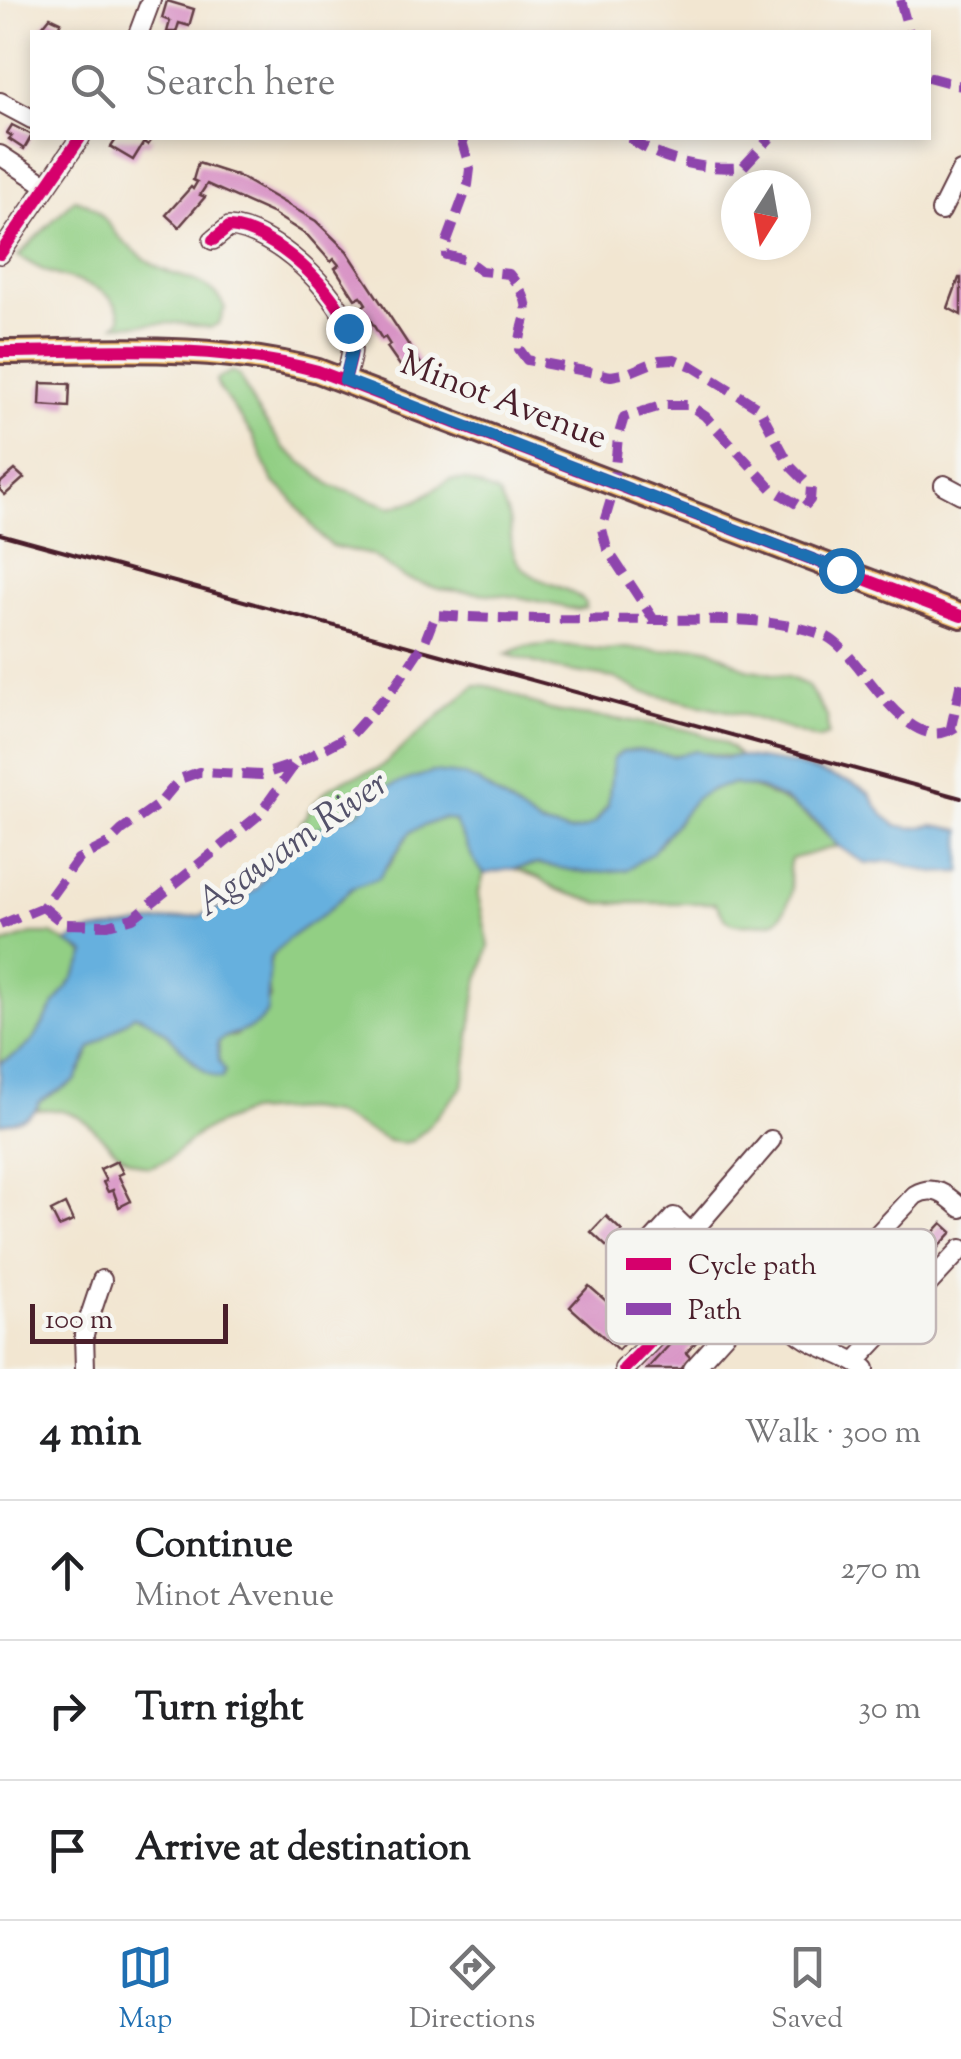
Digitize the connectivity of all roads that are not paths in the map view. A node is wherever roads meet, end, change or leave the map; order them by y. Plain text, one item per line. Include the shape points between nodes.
1 (151, 0) edge
2 (139, 30) edge
3 (0, 102) edge
4 (30, 118) edge
5 (73, 140) edge
6 (0, 155) edge
7 (961, 171) edge
8 (48, 186) junction
9 (942, 210) dead end
10 (213, 240) dead end
11 (0, 254) edge
12 (0, 352) edge
13 (345, 380) junction
14 (944, 485) dead end
15 (961, 494) edge
16 (961, 616) edge
17 (772, 1140) dead end
18 (961, 1208) edge
19 (663, 1229) edge
20 (687, 1229) edge
21 (694, 1229) edge
22 (882, 1229) edge
23 (961, 1249) edge
24 (936, 1278) edge
25 (102, 1280) dead end
26 (648, 1344) edge
27 (715, 1344) edge
28 (816, 1344) edge
29 (879, 1344) edge
30 (861, 1365) edge
31 (85, 1369) edge
32 (624, 1369) edge
33 (693, 1369) edge

1 - 2 street
3 - 4 street
5 - 8 street
6 - 8 street
7 - 9 street
8 - 11 street
10 - 13 street via 229,227 242,229 307,270 351,334
12 - 13 main road, Minot Avenue via 234,355
13 - 16 main road, Minot Avenue
14 - 15 street
17 - 21 street
18 - 22 street via 929,1190 914,1195
19 - 20 street via 674,1217
23 - 24 street
25 - 31 street via 86,1324
26 - 32 street
27 - 33 street
28 - 30 street
29 - 30 street

